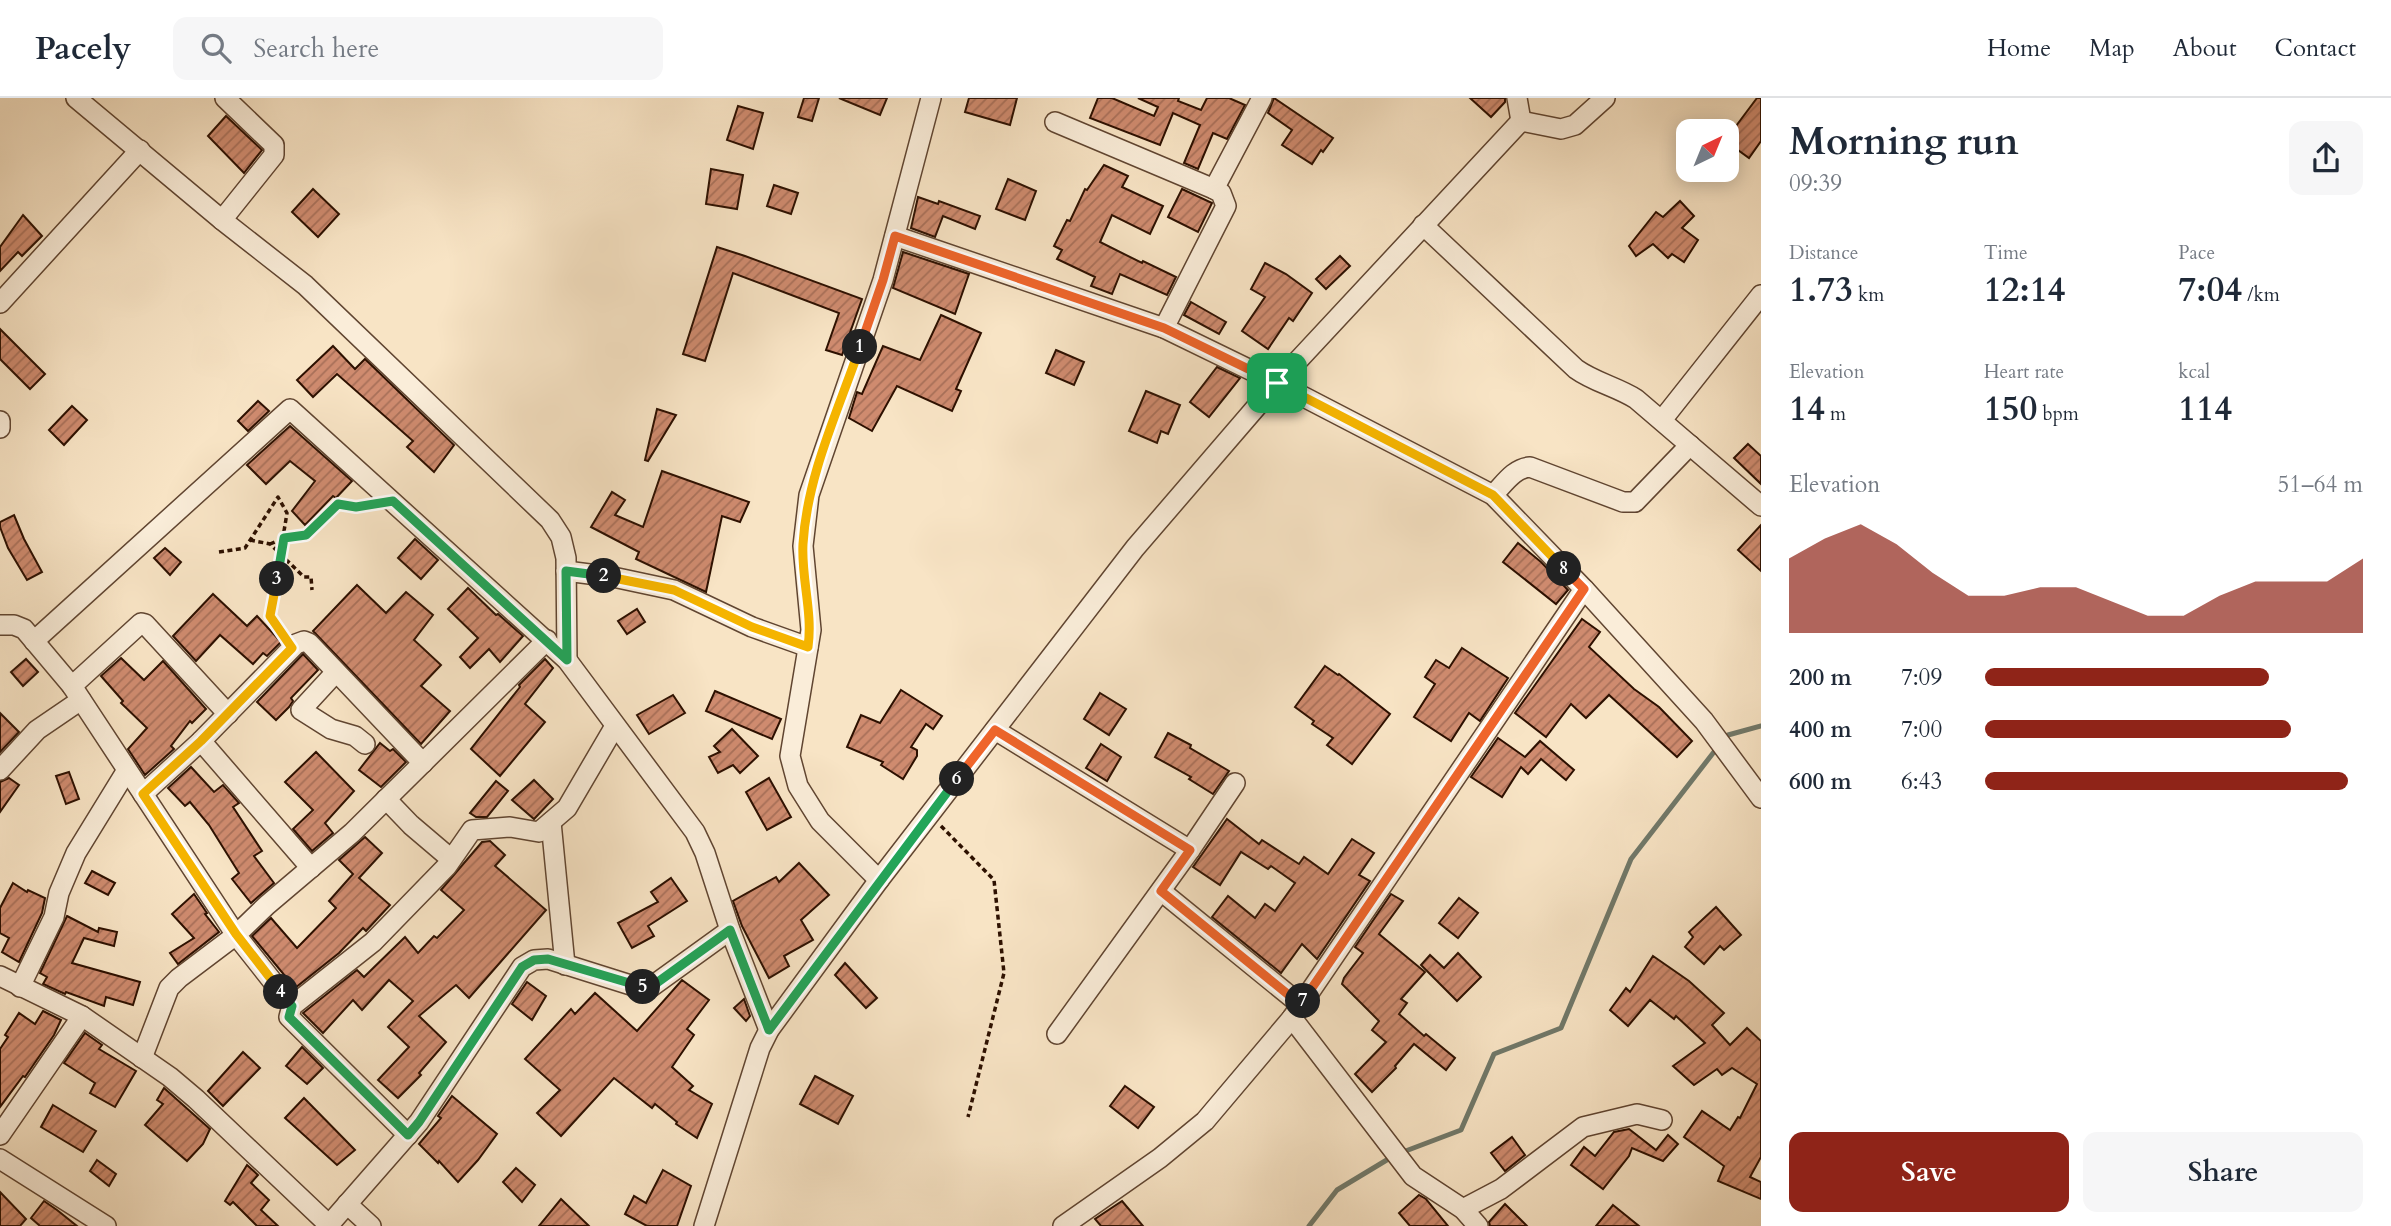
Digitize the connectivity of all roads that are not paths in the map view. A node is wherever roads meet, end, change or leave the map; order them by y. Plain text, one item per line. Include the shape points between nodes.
1 (76, 98) edge
2 (225, 98) edge
3 (931, 98) edge
4 (1262, 98) edge
5 (1517, 98) edge
6 (1605, 98) edge
7 (1521, 121) junction
8 (1055, 122) dead end
9 (140, 150) junction
10 (1214, 189) junction
11 (222, 220) junction
12 (1423, 225) junction
13 (895, 236) junction
14 (1761, 295) edge
15 (0, 303) edge
16 (1164, 328) junction
17 (1277, 383) junction
18 (0, 421) edge
19 (1662, 421) junction
20 (0, 428) edge
21 (1690, 445) junction
22 (1493, 495) junction
23 (1761, 506) edge
24 (566, 571) junction
25 (1584, 589) junction
26 (0, 625) edge
27 (34, 640) junction
28 (547, 640) junction
29 (808, 647) junction
30 (567, 660) junction
31 (336, 672) junction
32 (77, 693) junction
33 (228, 714) junction
34 (615, 726) junction
35 (995, 730) junction
36 (201, 741) junction
37 (365, 744) dead end
38 (423, 763) junction
39 (0, 770) edge
40 (127, 770) junction
41 (1234, 783) dead end
42 (143, 794) junction
43 (1761, 798) edge
44 (386, 799) junction
45 (551, 822) junction
46 (1190, 850) junction
47 (451, 859) junction
48 (311, 868) junction
49 (879, 880) junction
50 (1161, 891) junction
51 (730, 930) junction
52 (236, 934) junction
53 (565, 965) junction
54 (0, 976) edge
55 (20, 987) junction
56 (292, 1006) junction
57 (1296, 1012) junction
58 (82, 1016) junction
59 (769, 1030) junction
60 (1057, 1034) dead end
61 (142, 1058) junction
62 (1662, 1120) dead end
63 (0, 1135) edge
64 (408, 1135) junction
65 (0, 1159) edge
66 (347, 1204) junction
67 (1463, 1209) junction
68 (106, 1226) edge
69 (329, 1226) edge
70 (371, 1226) edge
71 (704, 1226) edge
72 (1063, 1226) edge
73 (1478, 1226) edge

1 - 9 street
2 - 11 street via 275,150
3 - 13 street
4 - 10 street
5 - 7 street
6 - 7 street via 1576,125 1561,129
7 - 12 street
8 - 10 street
9 - 11 street
9 - 15 street
10 - 16 street via 1226,206
11 - 24 street via 323,301 550,520 561,537
12 - 17 street
12 - 19 street via 1576,369 1636,399
13 - 16 street
13 - 29 street via 809,495 803,546 811,630
14 - 19 street
16 - 17 street
17 - 22 street
17 - 35 street via 1135,548
18 - 20 street
19 - 21 street
21 - 22 street via 1635,502 1623,502 1530,467 1516,471
21 - 23 street
22 - 25 street
24 - 29 street via 674,590 752,627
24 - 30 street
25 - 43 street via 1704,722
25 - 57 street
26 - 27 street via 24,629
27 - 28 street via 290,409
27 - 32 street
28 - 30 street
28 - 38 street
29 - 49 street via 790,756 798,786 820,821
30 - 34 street
31 - 33 street via 304,641
31 - 37 street via 301,710
31 - 38 street
32 - 33 street via 141,623
32 - 39 street
32 - 40 street
33 - 36 street
34 - 45 street via 567,808
34 - 51 street via 695,832
35 - 46 street
35 - 49 street
36 - 42 street
36 - 48 street
38 - 44 street
40 - 42 street
40 - 55 street via 76,853 54,917
41 - 46 street
42 - 52 street
44 - 47 street
44 - 48 street
45 - 47 street via 540,832 510,827 472,830
45 - 53 street
46 - 50 street
47 - 56 street via 373,942
48 - 52 street
49 - 59 street
50 - 57 street
50 - 60 street
51 - 53 street via 651,987
51 - 59 street
52 - 56 street
52 - 61 street via 169,988
53 - 64 street via 548,959 522,967
54 - 55 street
55 - 58 street
56 - 64 street via 289,1017
57 - 67 street via 1413,1175
57 - 72 street via 1205,1121
58 - 61 street
58 - 63 street
59 - 71 street
61 - 69 street via 196,1100
62 - 67 street via 1637,1114 1583,1127 1501,1189
64 - 66 street
65 - 68 street
66 - 69 street
66 - 70 street
67 - 73 street

